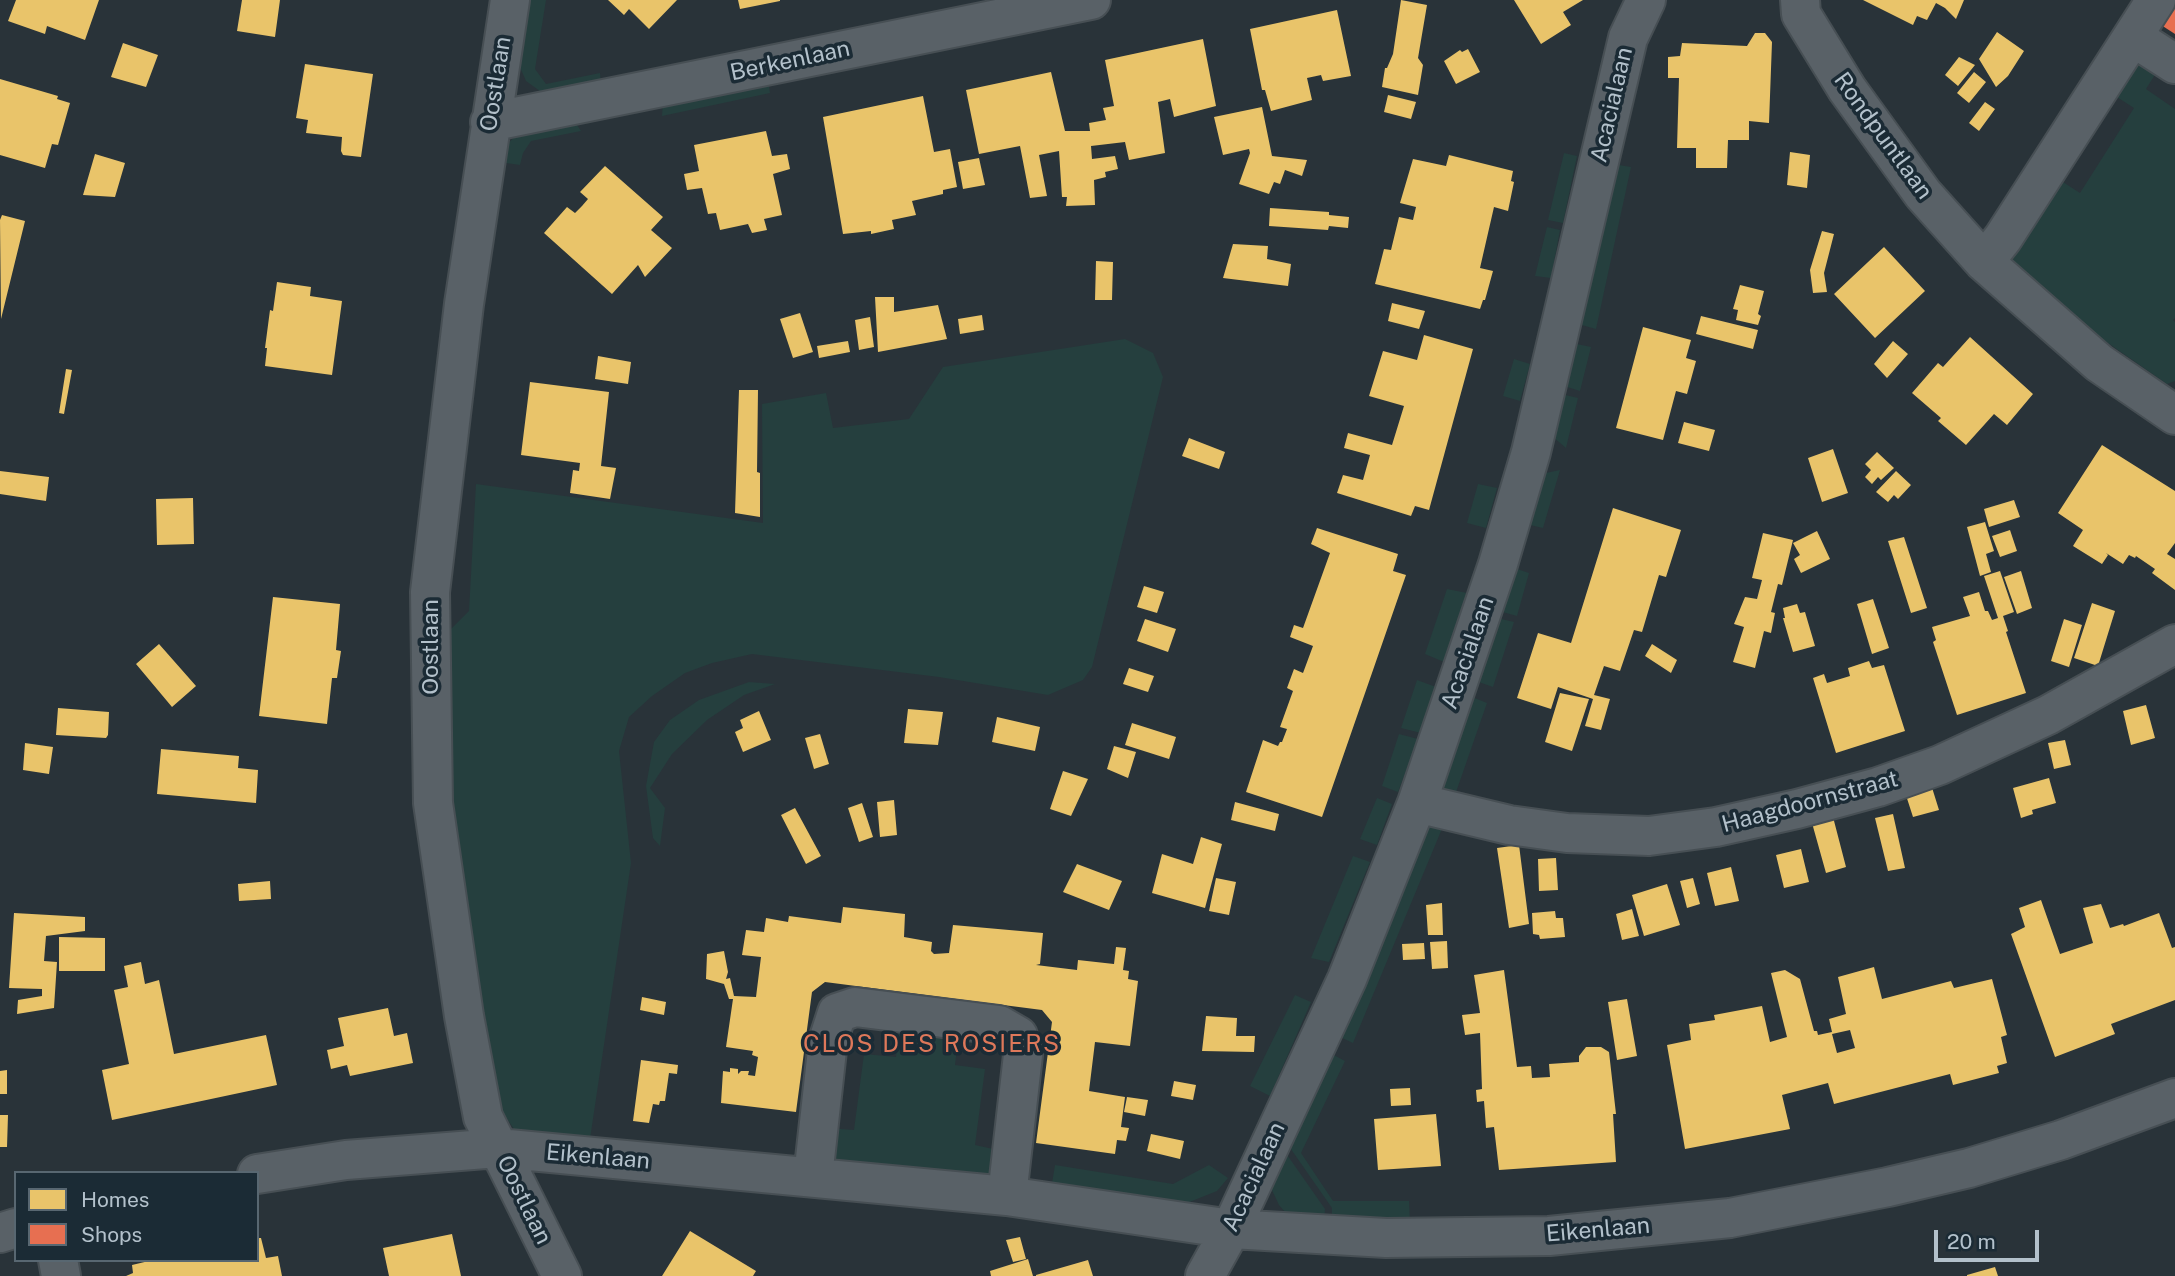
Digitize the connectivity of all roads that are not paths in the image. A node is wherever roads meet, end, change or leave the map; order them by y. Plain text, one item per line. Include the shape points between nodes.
1 (510, 0) edge
2 (1091, 0) edge
3 (1646, 0) edge
4 (2156, 0) edge
5 (1795, 5) edge
6 (2133, 37) junction
7 (2175, 64) edge
8 (490, 122) junction
9 (1984, 261) junction
10 (2174, 411) edge
11 (2175, 644) edge
12 (1417, 803) junction
13 (2175, 1098) edge
14 (498, 1148) junction
15 (259, 1174) edge
16 (813, 1177) junction
17 (1007, 1196) junction
18 (1231, 1229) junction
19 (562, 1276) edge
20 (1205, 1276) edge

1 - 8 street, Oostlaan
2 - 8 street, Berkenlaan
3 - 12 street, Acacialaan via 1628,38 1531,452
4 - 6 street
5 - 9 street, Rondpuntlaan via 1868,122 1923,194
6 - 7 street
6 - 9 street
8 - 14 street, Oostlaan via 430,592 433,803 483,1117
9 - 10 street, Rondpuntlaan via 2099,363
11 - 12 street, Haagdoornstraat via 2049,715 1940,765 1864,791 1716,827 1649,836 1567,833 1509,825
12 - 18 street, Acacialaan via 1347,979
13 - 18 street, Eikenlaan via 1969,1168 1730,1218 1549,1236 1387,1238
14 - 15 street, Eikenlaan via 346,1160
14 - 16 street, Eikenlaan
14 - 19 street, Oostlaan
16 - 17 street, Eikenlaan
16 - 17 street via 828,1041 837,1013 855,1007 999,1025 1018,1036 1023,1055
17 - 18 street, Eikenlaan
18 - 20 street, Acacialaan

